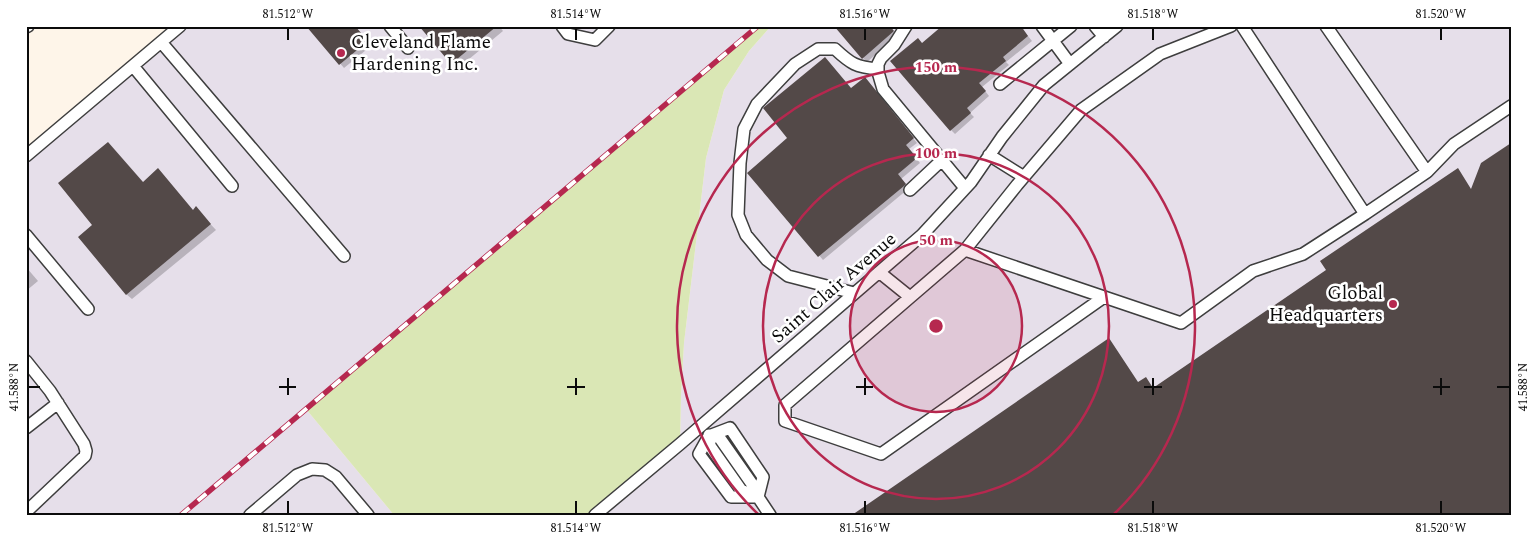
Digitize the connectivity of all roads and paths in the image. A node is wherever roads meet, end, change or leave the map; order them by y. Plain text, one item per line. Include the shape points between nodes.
1 (180, 26) edge
2 (390, 26) edge
3 (562, 26) edge
4 (609, 26) edge
5 (906, 26) edge
6 (1042, 26) edge
7 (1071, 26) edge
8 (1094, 26) edge
9 (1117, 26) edge
10 (1231, 26) edge
11 (1242, 26) edge
12 (1326, 26) edge
13 (1104, 37) junction
14 (1052, 40) junction
15 (161, 42) junction
16 (408, 48) dead end
17 (1070, 64) junction
18 (133, 66) junction
19 (878, 69) junction
20 (1000, 84) dead end
21 (1511, 106) edge
22 (989, 155) junction
23 (26, 156) edge
24 (942, 160) junction
25 (1426, 172) junction
26 (1024, 177) junction
27 (232, 186) dead end
28 (965, 188) junction
29 (910, 190) dead end
30 (1364, 214) junction
31 (26, 235) edge
32 (966, 250) junction
33 (344, 256) dead end
34 (879, 272) junction
35 (854, 293) junction
36 (910, 297) junction
37 (1104, 297) junction
38 (88, 309) dead end
39 (26, 361) edge
40 (58, 403) junction
41 (701, 426) junction
42 (26, 428) edge
43 (710, 436) junction
44 (758, 497) junction
45 (26, 512) edge
46 (250, 515) edge
47 (368, 515) edge
48 (595, 515) edge
49 (770, 515) edge

1 - 15 street
2 - 16 street
3 - 4 street via 568,34 595,40
5 - 19 street via 881,58
6 - 14 street
7 - 14 street
8 - 13 street
9 - 13 street, Saint Clair Avenue
10 - 26 street via 1160,54 1081,110
11 - 30 street
12 - 25 street
13 - 17 street, Saint Clair Avenue
14 - 17 street
14 - 20 street
15 - 18 street
15 - 33 street
17 - 22 street, Saint Clair Avenue via 1044,85
18 - 23 street
18 - 27 street
19 - 24 street via 883,89
19 - 35 street via 860,67 835,49 818,48 795,64 757,104 744,129 740,163 738,214 746,235 767,260 788,276
21 - 25 street via 1454,144
22 - 26 street
22 - 28 street, Saint Clair Avenue
24 - 28 street
24 - 29 street
25 - 30 street
26 - 32 street
28 - 34 street, Saint Clair Avenue via 922,235
30 - 37 street via 1303,254 1253,271 1180,323
31 - 38 street
32 - 36 street
32 - 37 street
34 - 35 street, Saint Clair Avenue
34 - 36 street
35 - 41 street, Saint Clair Avenue
36 - 37 street via 785,405 786,421 881,454
39 - 40 street
40 - 42 street
40 - 45 street via 84,444 85,456
41 - 43 street
41 - 48 street, Saint Clair Avenue
43 - 44 street via 710,446 741,490
43 - 44 street via 730,428 763,477
44 - 49 street
46 - 47 street via 297,475 312,469 325,470 336,477

